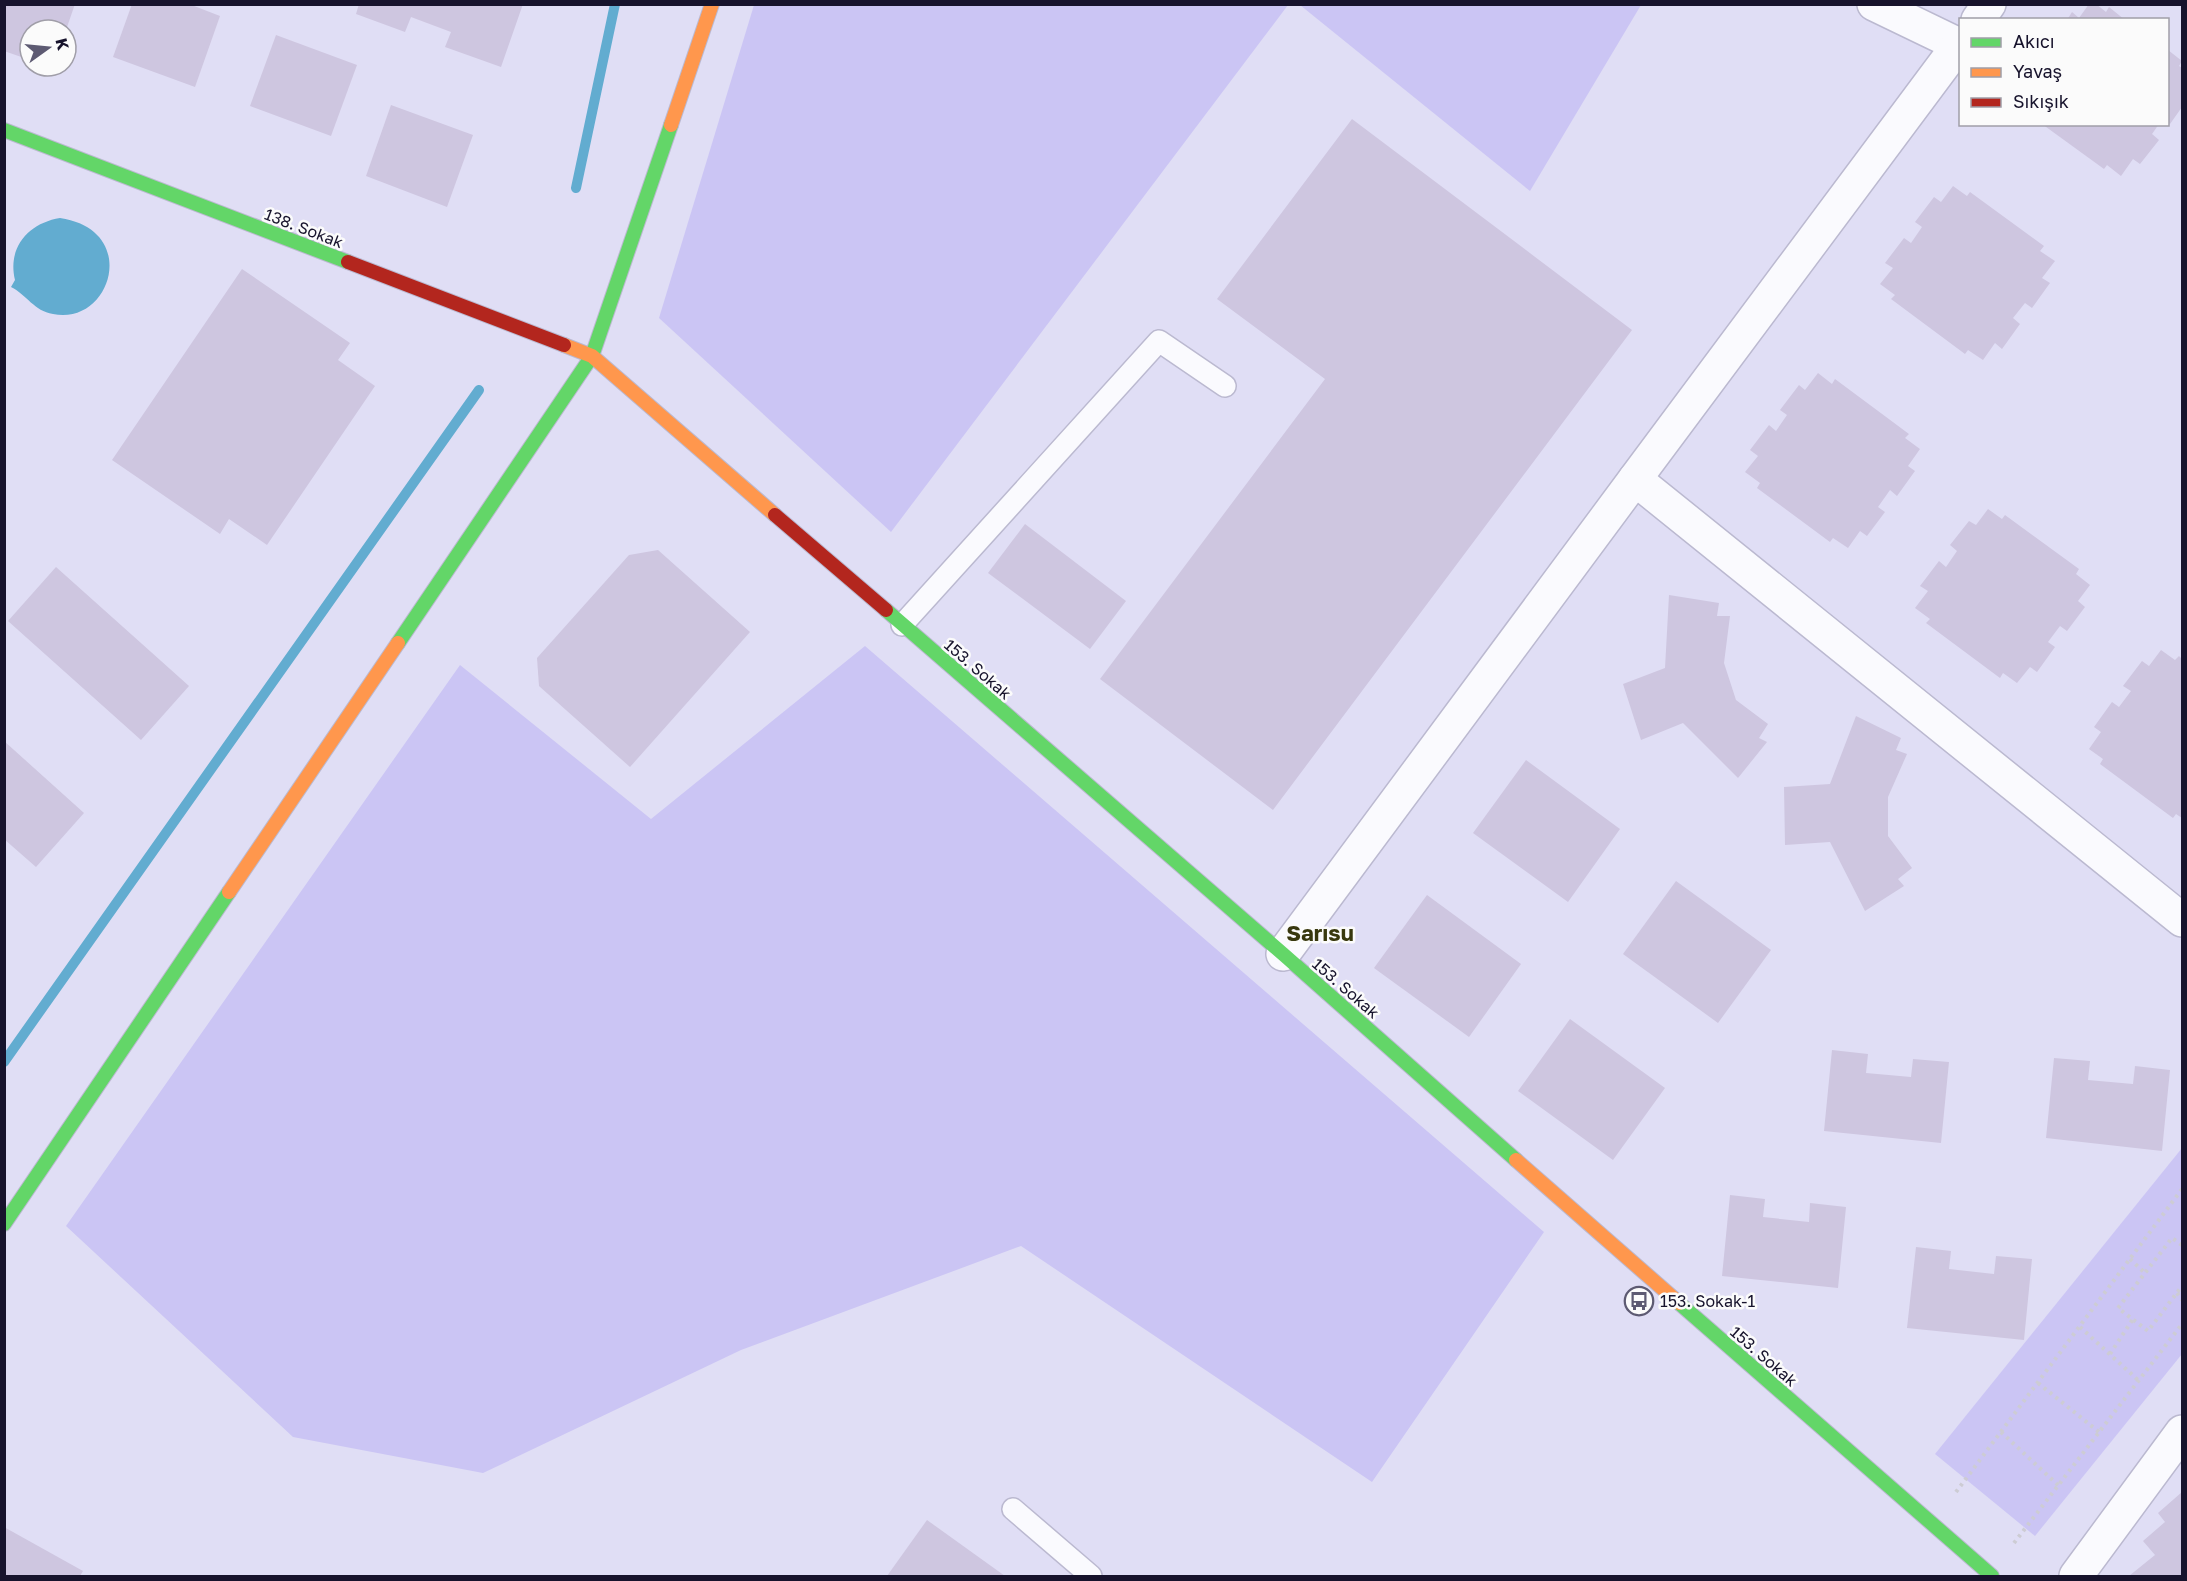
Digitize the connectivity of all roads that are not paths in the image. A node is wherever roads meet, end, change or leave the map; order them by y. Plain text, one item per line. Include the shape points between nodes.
1 (712, 4) edge
2 (1874, 4) edge
3 (1989, 4) edge
4 (1979, 18) edge
5 (1959, 34) edge
6 (1959, 45) edge
7 (4, 130) edge
8 (592, 357) junction
9 (1225, 386) dead end
10 (1635, 479) junction
11 (902, 625) junction
12 (2182, 920) edge
13 (1283, 954) junction
14 (4, 1224) edge
15 (2182, 1432) edge
16 (1013, 1509) dead end
17 (1091, 1576) edge
18 (1992, 1576) edge
19 (2076, 1576) edge

1 - 8 street
2 - 5 street
3 - 4 street
6 - 10 street
7 - 8 street, 138. Sokak
8 - 11 street, 153. Sokak
8 - 14 street
9 - 11 lane via 1159,341
10 - 12 street
10 - 13 street
11 - 13 street, 153. Sokak
13 - 18 street, 153. Sokak
15 - 19 street
16 - 17 lane

